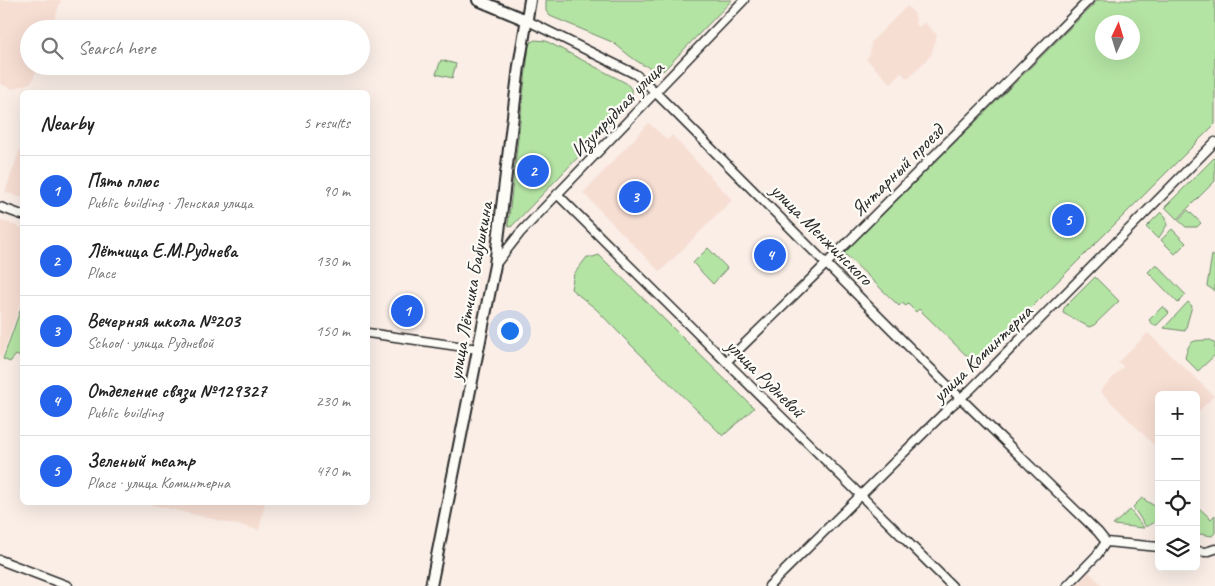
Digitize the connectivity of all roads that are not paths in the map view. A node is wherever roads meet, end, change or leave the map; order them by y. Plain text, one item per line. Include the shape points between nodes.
1 (478, 0) edge
2 (530, 0) edge
3 (744, 0) edge
4 (1090, 0) edge
5 (526, 20) junction
6 (656, 93) junction
7 (1215, 142) edge
8 (558, 194) junction
9 (0, 207) edge
10 (20, 214) edge
11 (495, 264) junction
12 (827, 264) junction
13 (370, 333) edge
14 (478, 349) junction
15 (726, 362) junction
16 (960, 397) junction
17 (861, 495) junction
18 (1106, 542) junction
19 (1155, 547) edge
20 (1215, 549) edge
21 (1200, 551) edge
22 (0, 560) edge
23 (68, 586) edge
24 (431, 586) edge
25 (770, 586) edge
26 (952, 586) edge
27 (1067, 586) edge

1 - 5 main road, улица Менжинского
2 - 5 main road, улица Лётчика Бабушкина
3 - 6 street, Изумрудная улица
4 - 12 street, Янтарный проезд
5 - 6 street, улица Менжинского via 635,74
5 - 11 main road, улица Лётчика Бабушкина
6 - 8 street, Изумрудная улица
6 - 12 street, улица Менжинского
7 - 16 street, улица Коминтерна
8 - 11 street, Изумрудная улица
8 - 15 street, улица Рудневой
9 - 10 street
11 - 14 main road, улица Лётчика Бабушкина
12 - 15 street, Янтарный проезд
12 - 16 street, улица Менжинского
13 - 14 street
14 - 24 main road, улица Лётчика Бабушкина
15 - 17 street, улица Рудневой
16 - 17 street, улица Коминтерна
16 - 18 street, улица Менжинского
17 - 25 street, улица Коминтерна
17 - 26 street, улица Рудневой
18 - 19 street
18 - 27 street via 1098,555
20 - 21 street
22 - 23 street

